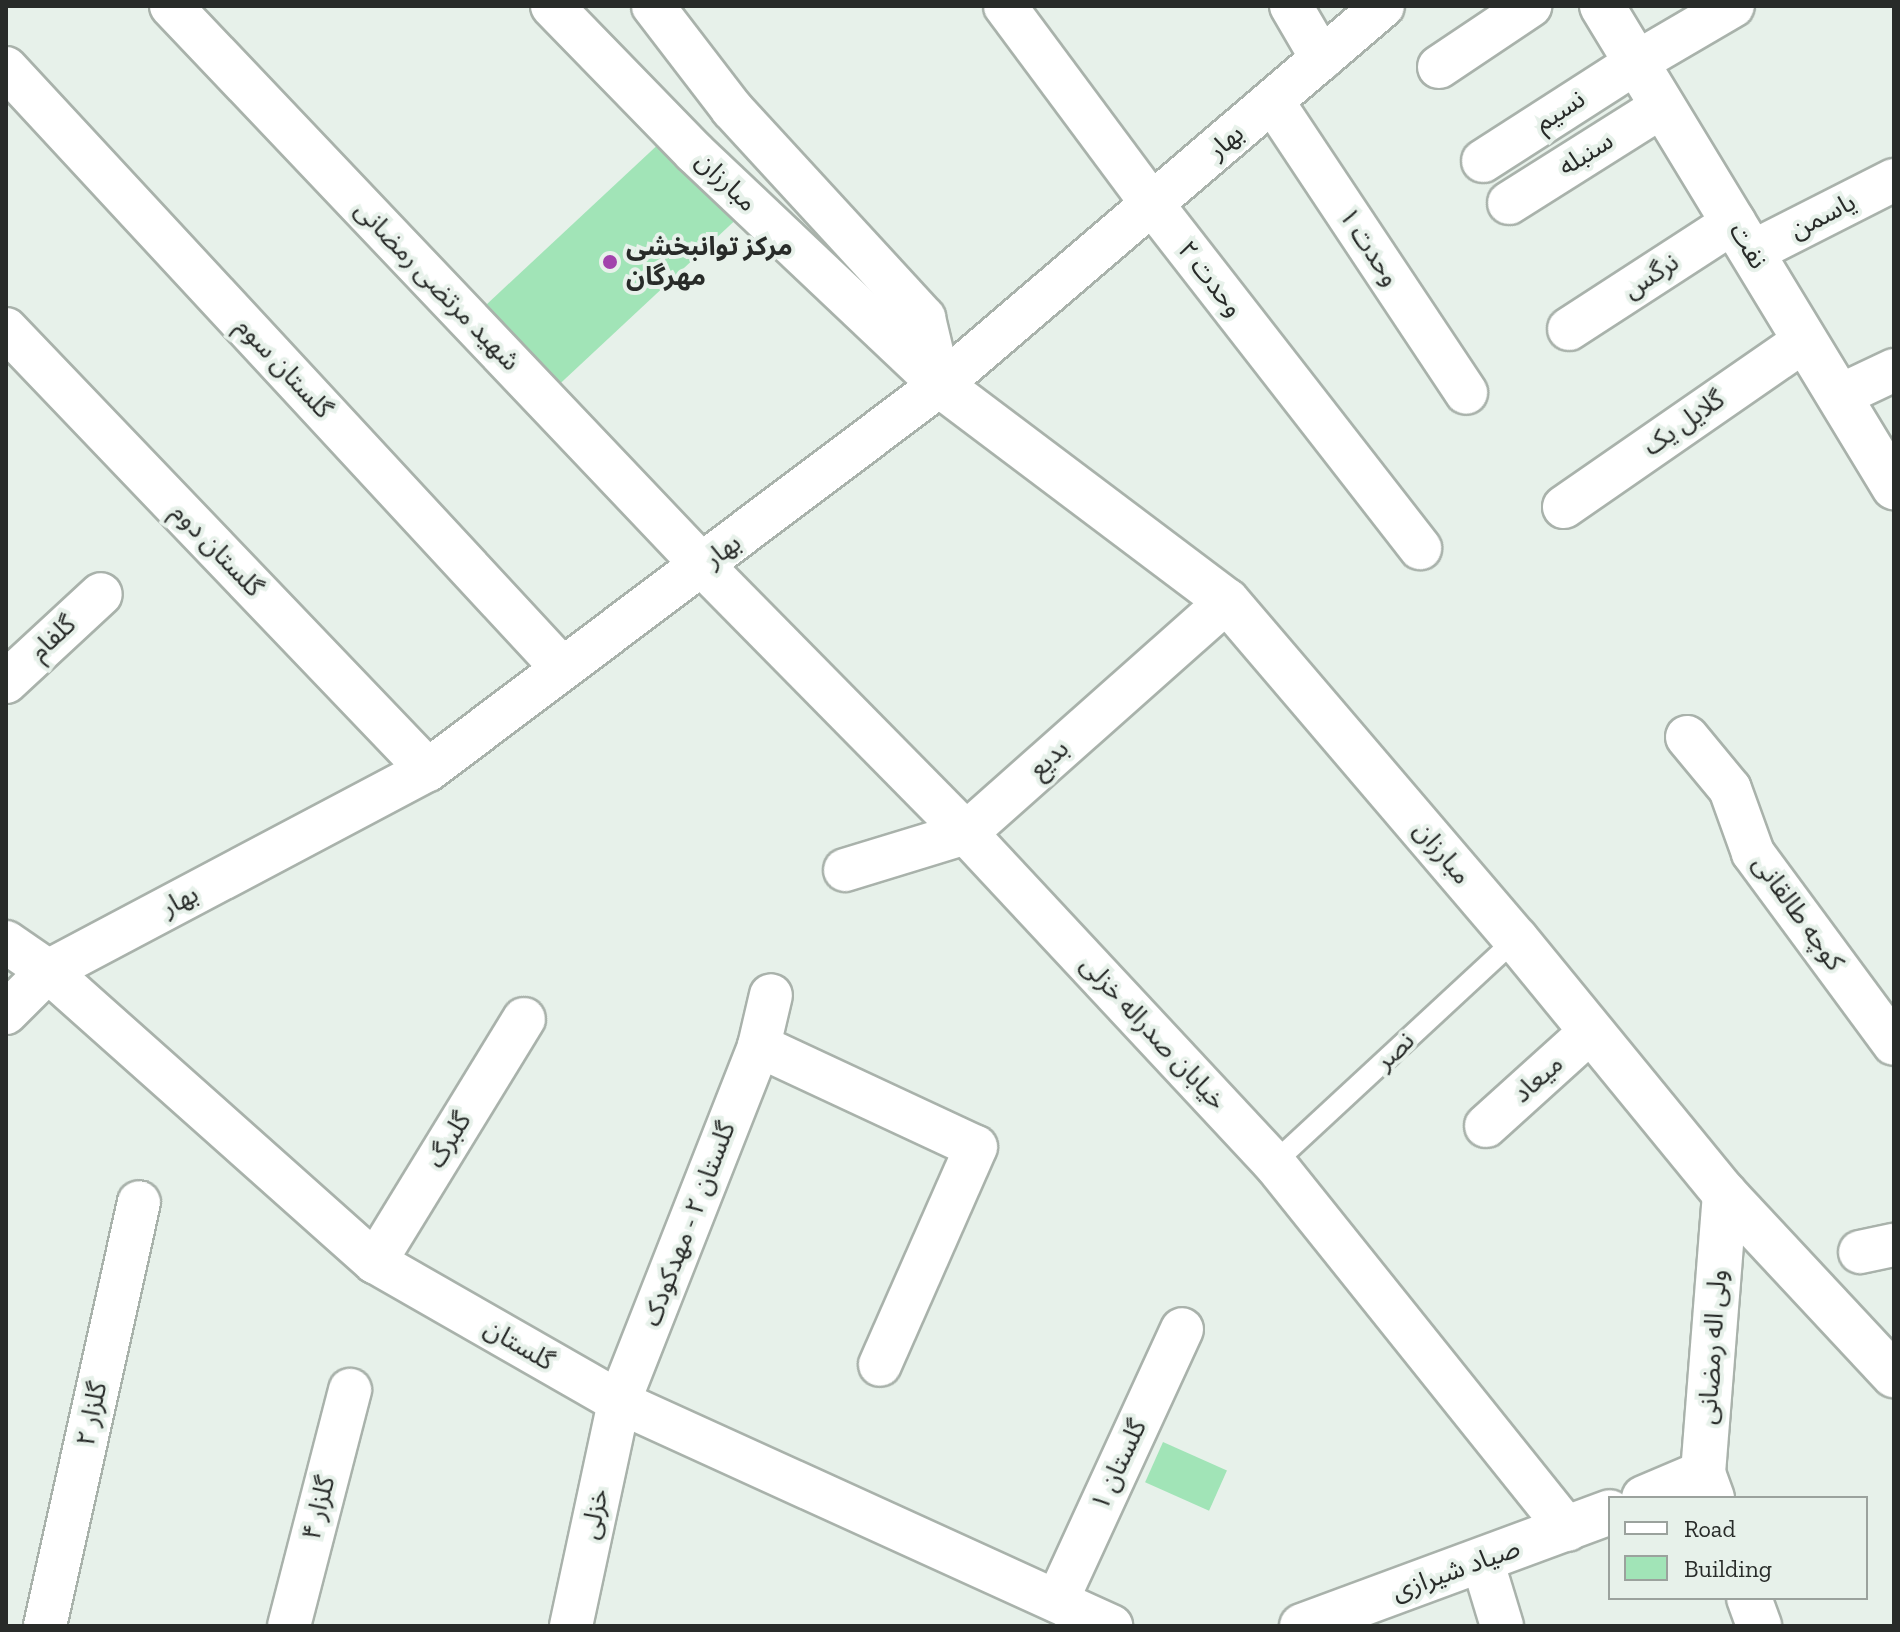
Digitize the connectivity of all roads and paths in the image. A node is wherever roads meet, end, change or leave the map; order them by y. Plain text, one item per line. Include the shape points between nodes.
1 (171, 6) edge
2 (552, 6) edge
3 (653, 6) edge
4 (1005, 6) edge
5 (1291, 6) edge
6 (1383, 6) edge
7 (1530, 6) edge
8 (1602, 6) edge
9 (1733, 6) edge
10 (1322, 59) junction
11 (1637, 62) junction
12 (1439, 67) dead end
13 (6, 68) edge
14 (1273, 102) junction
15 (1663, 106) junction
16 (1483, 161) dead end
17 (1894, 180) edge
18 (1509, 203) dead end
19 (1153, 205) junction
20 (1743, 237) junction
21 (6, 329) edge
22 (1569, 329) dead end
23 (1805, 340) junction
24 (1894, 370) edge
25 (940, 385) junction
26 (1466, 393) dead end
27 (1839, 396) junction
28 (1894, 487) edge
29 (1564, 507) dead end
30 (1420, 548) dead end
31 (703, 566) junction
32 (101, 594) dead end
33 (1227, 601) junction
34 (562, 668) junction
35 (6, 682) edge
36 (1687, 737) dead end
37 (428, 770) junction
38 (966, 833) junction
39 (845, 870) dead end
40 (1516, 939) junction
41 (6, 942) edge
42 (48, 971) junction
43 (771, 995) dead end
44 (6, 1013) edge
45 (524, 1019) dead end
46 (1591, 1031) junction
47 (1894, 1044) edge
48 (759, 1046) junction
49 (1486, 1126) dead end
50 (1274, 1163) junction
51 (1725, 1194) junction
52 (139, 1202) dead end
53 (375, 1262) junction
54 (1182, 1329) dead end
55 (880, 1365) dead end
56 (1894, 1375) edge
57 (350, 1390) dead end
58 (619, 1402) junction
59 (1708, 1485) edge
60 (1654, 1496) edge
61 (1608, 1513) edge
62 (1568, 1530) junction
63 (1482, 1560) junction
64 (1750, 1600) edge
65 (1057, 1601) junction
66 (45, 1626) edge
67 (289, 1626) edge
68 (571, 1626) edge
69 (1111, 1626) edge
70 (1302, 1626) edge
71 (1502, 1626) edge
72 (1759, 1626) edge

1 - 31 street, شهید مرتضی رمضانی
2 - 25 street, مبارزان via 695,153
3 - 25 street, مبارزان via 732,109 924,318
4 - 19 street, وحدت ۲
5 - 10 street
6 - 10 street, بهار
7 - 12 street
8 - 11 street, نفت
9 - 11 street, نسیم
10 - 14 street, بهار
11 - 15 street, نفت
11 - 16 street, نسیم
13 - 34 street, گلستان سوم
14 - 19 street, بهار
14 - 26 street, وحدت ۱
15 - 18 street, سنبله
15 - 20 street, نفت
17 - 20 street, یاسمن
19 - 25 street, بهار
19 - 30 street, وحدت ۲
20 - 22 street, نرگس
20 - 23 street, نفت
21 - 37 street, گلستان دوم
23 - 27 street, نفت
23 - 29 street, گلایل یک
24 - 27 street
25 - 31 street, بهار
25 - 33 street, مبارزان
27 - 28 street, نفت
31 - 34 street, بهار
31 - 38 street, خیابان صدراله خزلی
32 - 35 street, گلفام
33 - 38 street, بدیع
33 - 40 street, مبارزان
34 - 37 street, بهار
36 - 47 street, کوچه طالقانی via 1730,789 1753,853
37 - 42 street, بهار
38 - 39 street, بدیع
38 - 50 street, خیابان صدراله خزلی
40 - 46 street, مبارزان
40 - 50 lane, نصر
41 - 42 street, گلستان
42 - 44 street, بهار
42 - 53 street, گلستان
43 - 48 street, گلستان ۲ - مهدکودک
45 - 53 street, گلبرگ
46 - 49 street, میعاد
46 - 51 street, مبارزان
48 - 55 street via 976,1147
48 - 58 street, گلستان ۲ - مهدکودک
50 - 62 street, خیابان صدراله خزلی
51 - 56 street, مبارزان
51 - 59 street, ولی اله رمضانی
52 - 66 street, گلزار ۲
53 - 58 street, گلستان
54 - 65 street, گلستان ۱
57 - 67 street, گلزار ۴
58 - 65 street, گلستان
58 - 68 street, خزلی
59 - 60 street
61 - 62 street, صیاد شیرازی
62 - 63 street, صیاد شیرازی
63 - 70 street, صیاد شیرازی
63 - 71 street
64 - 72 street
65 - 69 street, گلستان

